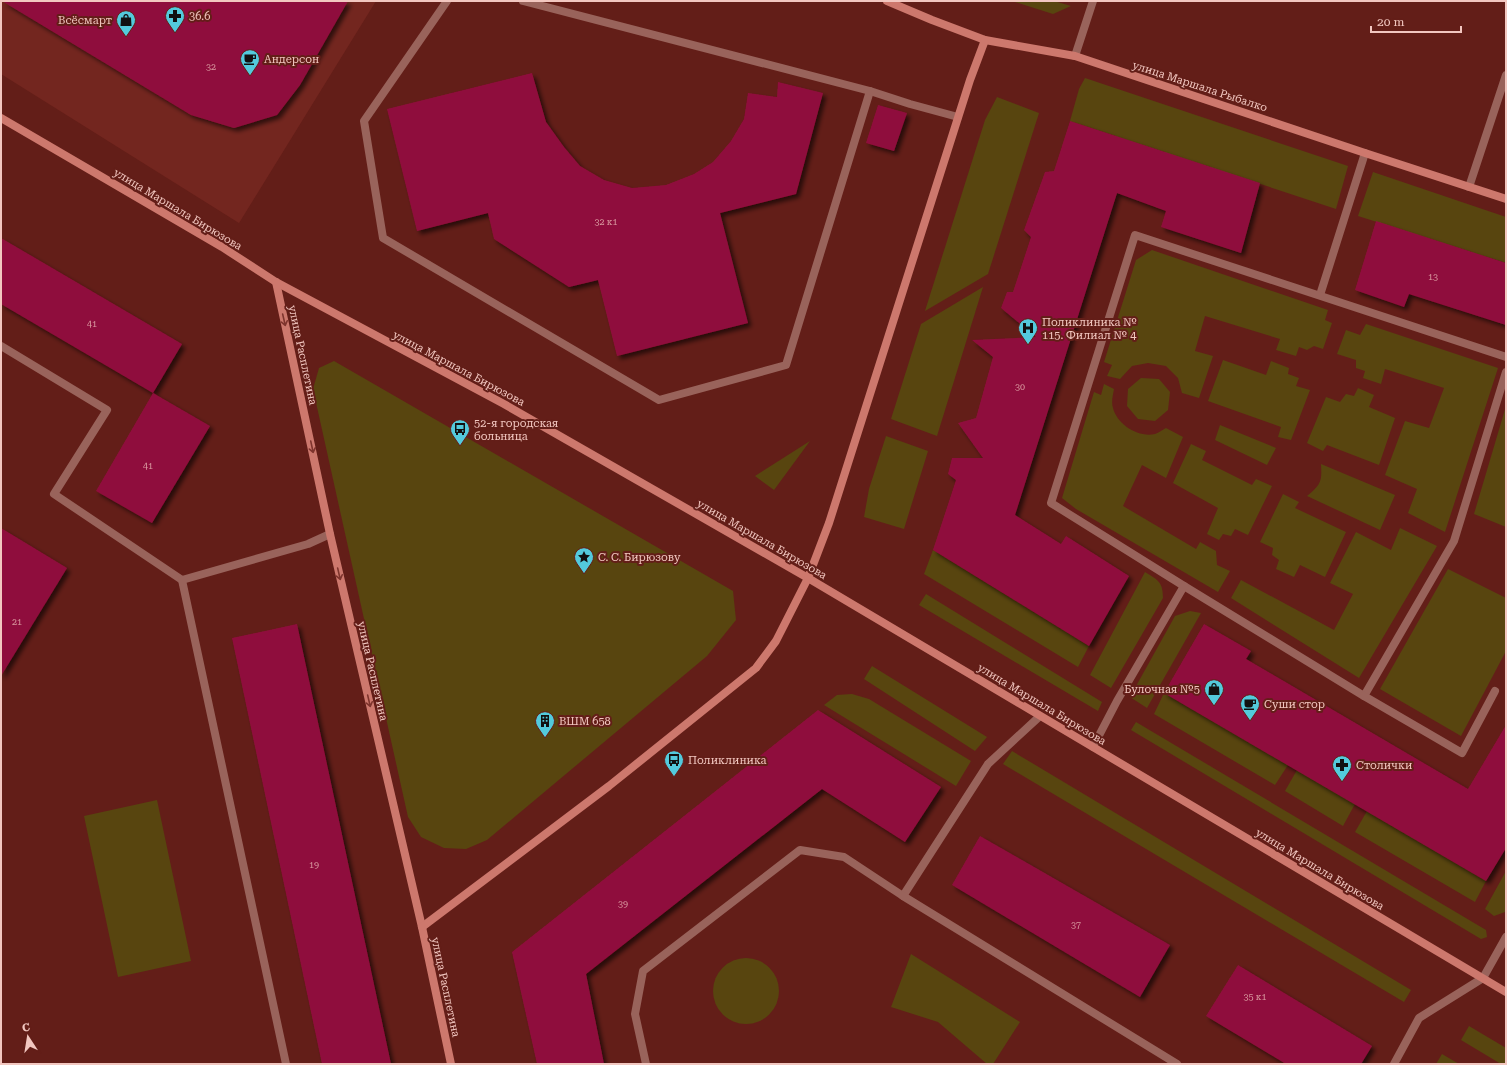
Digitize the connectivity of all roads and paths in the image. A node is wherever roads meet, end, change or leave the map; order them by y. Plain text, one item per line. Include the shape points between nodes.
1 (447, 1) edge
2 (523, 1) edge
3 (887, 1) edge
4 (1093, 1) edge
5 (985, 40) junction
6 (1075, 56) junction
7 (1506, 75) edge
8 (870, 91) junction
9 (958, 117) junction
10 (1, 118) edge
11 (1365, 153) junction
12 (1469, 187) junction
13 (1506, 199) edge
14 (276, 282) junction
15 (1320, 295) junction
16 (1, 346) edge
17 (1506, 357) edge
18 (1506, 372) edge
19 (330, 534) junction
20 (808, 578) junction
21 (182, 580) junction
22 (1184, 586) junction
23 (1495, 691) dead end
24 (1364, 696) junction
25 (1040, 716) junction
26 (1093, 747) junction
27 (903, 896) junction
28 (422, 927) junction
29 (1506, 937) edge
30 (1483, 978) junction
31 (1506, 992) edge
32 (286, 1064) edge
33 (451, 1064) edge
34 (646, 1064) edge
35 (1177, 1064) edge
36 (1394, 1064) edge

1 - 8 lane via 364,120 383,238 659,400 786,364
2 - 8 lane
3 - 5 street, улица Маршала Рыбалко
4 - 6 lane
5 - 6 street, улица Маршала Рыбалко
5 - 9 street
6 - 11 street, улица Маршала Рыбалко
7 - 12 lane
8 - 9 lane
9 - 20 street via 828,523
10 - 14 street, улица Маршала Бирюзова
11 - 12 street, улица Маршала Рыбалко
11 - 15 lane
12 - 13 street, улица Маршала Рыбалко
14 -> 19 street, улица Расплетина
14 - 20 street, улица Маршала Бирюзова via 504,404
15 - 17 lane
15 - 22 lane via 1135,235 1051,503
16 - 21 lane via 107,410 54,494
18 - 24 lane via 1454,541
19 - 21 lane via 308,544
19 -> 28 street, улица Расплетина
20 - 25 street, улица Маршала Бирюзова
20 - 28 street via 776,641 756,668 609,786
21 - 32 lane
22 - 24 lane
22 - 26 lane
23 - 24 lane via 1462,753
25 - 26 street, улица Маршала Бирюзова
25 - 27 lane via 988,764
26 - 30 street, улица Маршала Бирюзова
27 - 34 lane via 844,857 800,850 643,971 635,1014
27 - 35 lane
28 - 33 street, улица Расплетина
29 - 30 lane
30 - 31 street, улица Маршала Бирюзова
30 - 36 lane via 1419,1018

